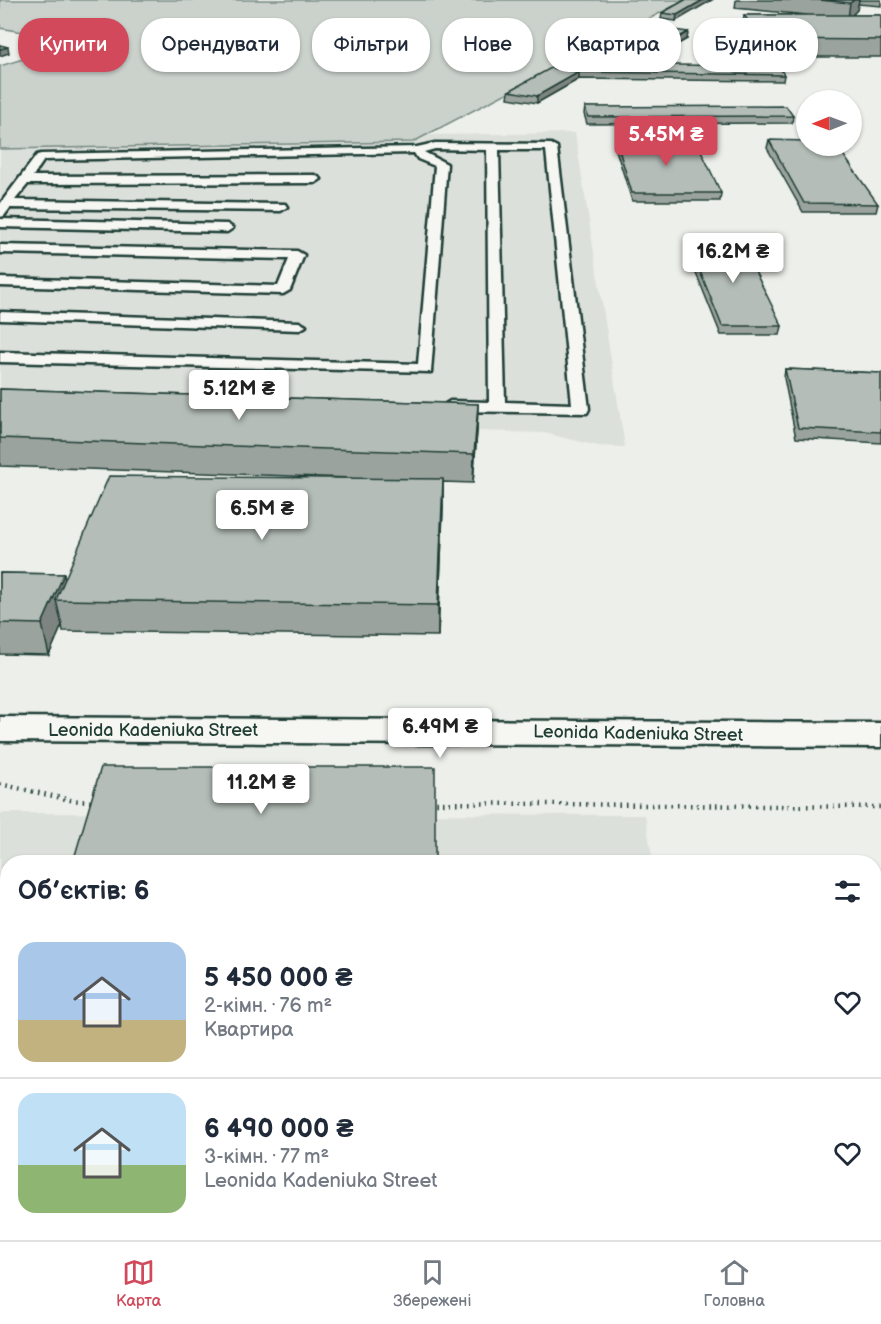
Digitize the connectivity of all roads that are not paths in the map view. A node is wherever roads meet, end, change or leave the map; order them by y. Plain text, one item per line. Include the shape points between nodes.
1 (493, 147) junction
2 (417, 150) junction
3 (315, 179) dead end
4 (25, 180) junction
5 (281, 207) dead end
6 (3, 209) edge
7 (0, 224) edge
8 (227, 228) dead end
9 (0, 249) edge
10 (0, 282) edge
11 (0, 316) edge
12 (299, 326) dead end
13 (0, 357) edge
14 (438, 405) edge
15 (497, 407) junction
16 (0, 729) edge
17 (881, 735) edge

1 - 2 lane via 435,146
1 - 15 lane
1 - 15 lane via 552,147 581,409
2 - 4 lane via 41,157
2 - 13 lane via 422,157 441,164 424,369
3 - 4 lane
4 - 6 lane
5 - 6 lane
7 - 8 lane
9 - 10 lane via 297,255 283,290
11 - 12 lane
14 - 15 lane
16 - 17 street, Leonida Kadeniuka Street

